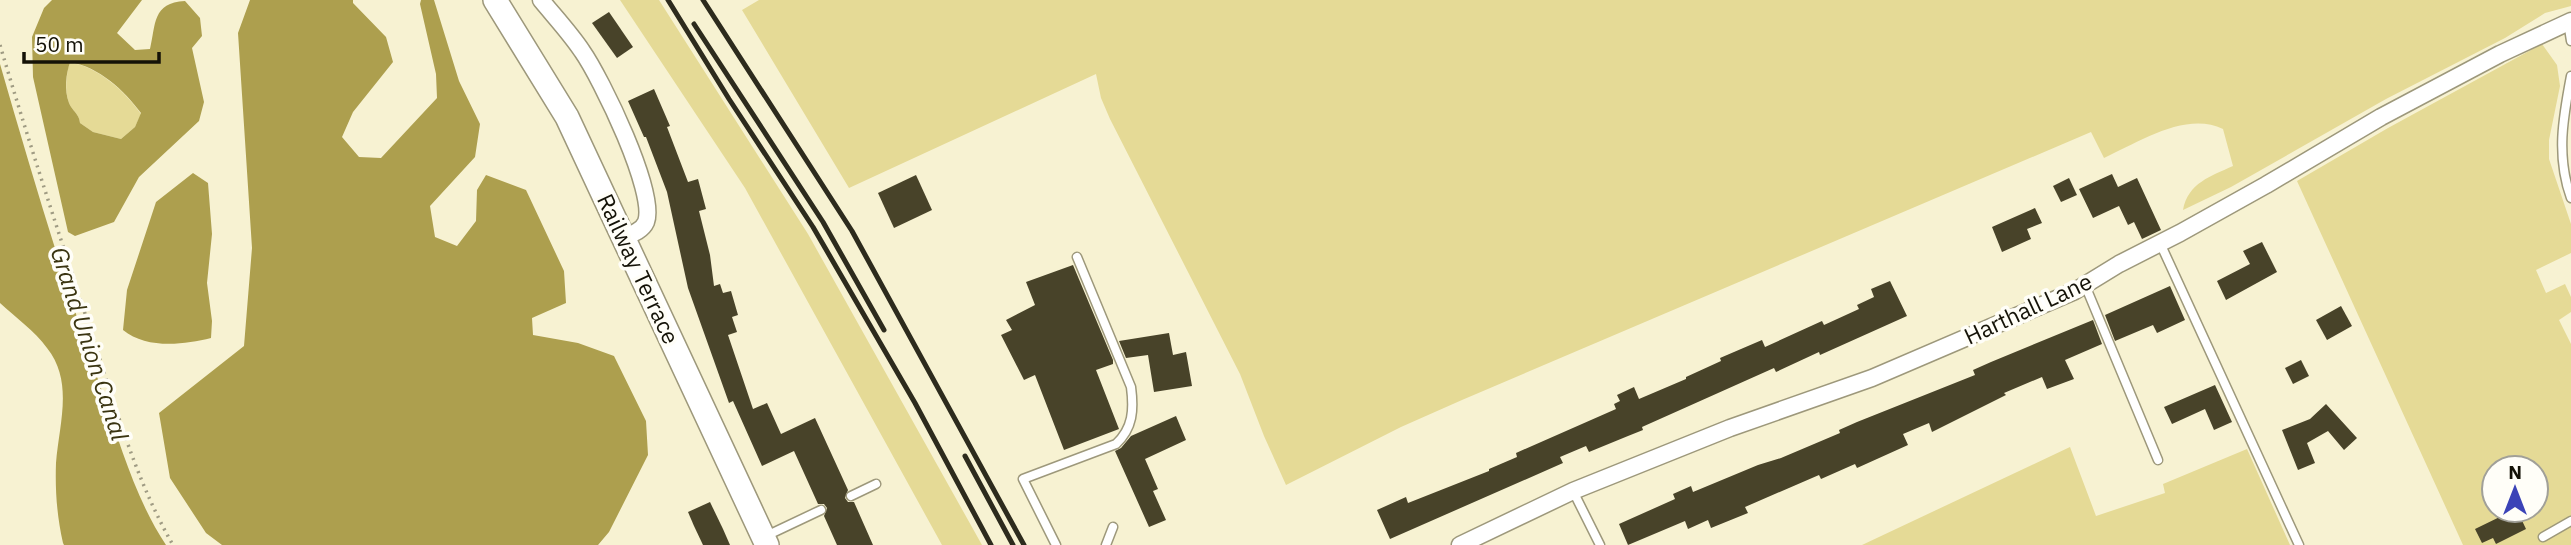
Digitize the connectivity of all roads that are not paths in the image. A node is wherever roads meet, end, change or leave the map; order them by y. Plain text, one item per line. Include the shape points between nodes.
1 (495, 0) edge
2 (541, 0) edge
3 (2569, 22) edge
4 (2571, 41) edge
5 (2571, 76) edge
6 (2571, 198) edge
7 (624, 237) junction
8 (2160, 243) junction
9 (1077, 257) dead end
10 (2085, 285) junction
11 (2158, 460) dead end
12 (876, 484) dead end
13 (1573, 491) junction
14 (851, 496) dead end
15 (821, 510) dead end
16 (2571, 521) edge
17 (1113, 527) dead end
18 (2543, 537) dead end
19 (765, 541) edge
20 (1056, 545) edge
21 (1106, 545) edge
22 (1460, 545) edge
23 (1600, 545) edge
24 (2299, 545) edge

1 - 7 street, Railway Terrace via 567,117
2 - 7 street via 582,51 632,151 648,207 640,230
3 - 4 lane
3 - 8 street, Harthall Lane via 2381,117
5 - 6 lane via 2561,141 2563,176
7 - 19 street, Railway Terrace
8 - 10 street, Harthall Lane
8 - 24 lane
9 - 20 lane via 1131,387 1133,408 1124,436 1116,444 1023,479
10 - 11 lane
10 - 13 street, Harthall Lane via 1872,378
12 - 14 lane
13 - 22 street, Harthall Lane
13 - 23 lane
15 - 19 lane
16 - 18 lane
17 - 21 lane

